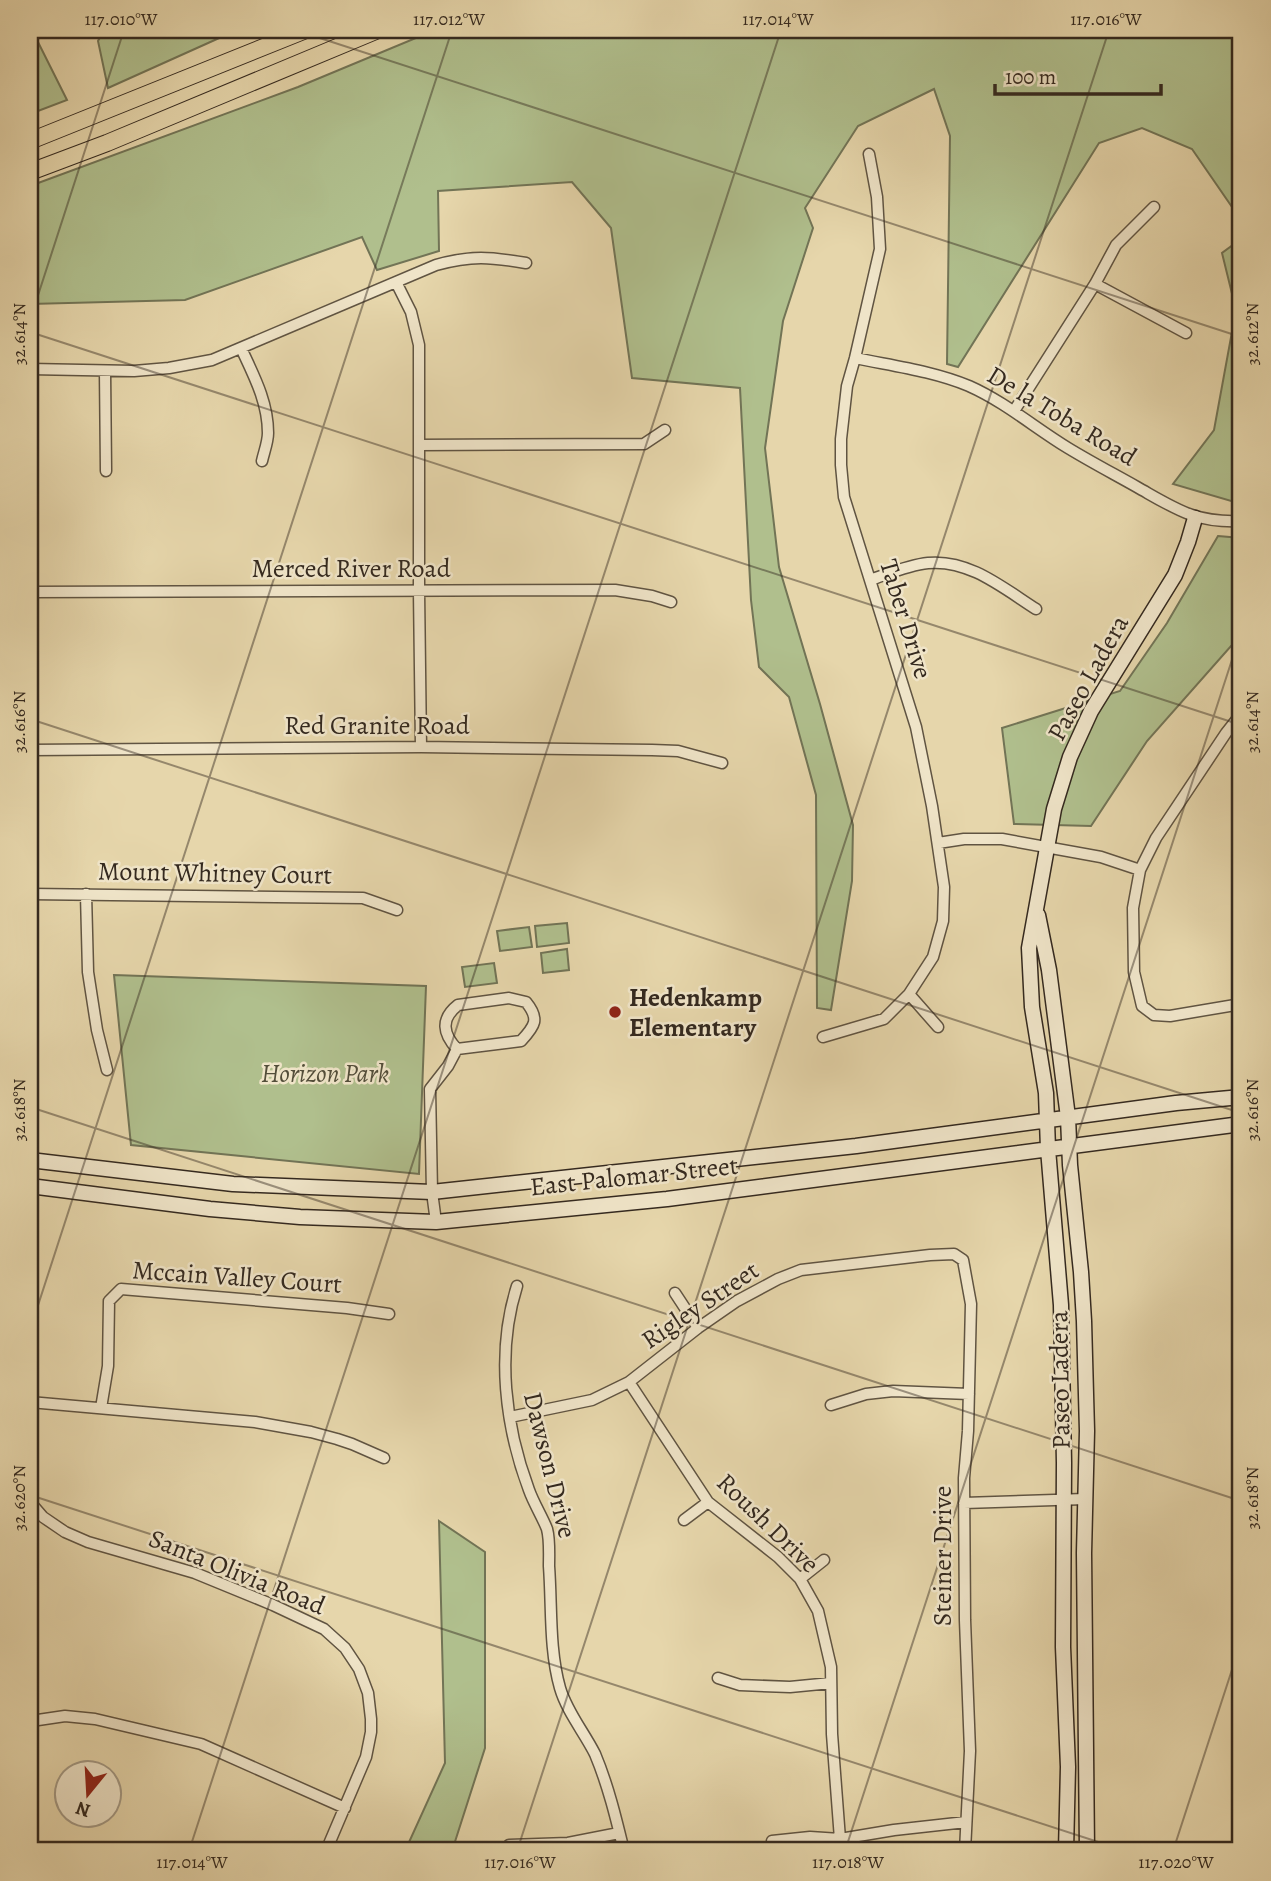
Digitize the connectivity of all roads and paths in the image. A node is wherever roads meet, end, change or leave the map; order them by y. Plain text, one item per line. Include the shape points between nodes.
1 (306, 30) edge
2 (378, 30) edge
3 (96, 116) junction
4 (30, 141) edge
5 (107, 143) junction
6 (869, 154) dead end
7 (30, 172) edge
8 (1154, 207) dead end
9 (526, 263) dead end
10 (396, 282) junction
11 (1095, 284) junction
12 (1186, 333) dead end
13 (242, 348) junction
14 (855, 358) junction
15 (30, 369) edge
16 (105, 371) junction
17 (1014, 411) junction
18 (665, 430) dead end
19 (419, 445) junction
20 (262, 461) dead end
21 (106, 471) dead end
22 (1195, 518) junction
23 (1241, 521) edge
24 (870, 580) junction
25 (419, 591) junction
26 (30, 592) edge
27 (671, 602) dead end
28 (1036, 610) dead end
29 (1241, 714) edge
30 (421, 747) junction
31 (30, 750) edge
32 (722, 762) dead end
33 (938, 843) junction
34 (1047, 847) junction
35 (1140, 870) junction
36 (30, 894) edge
37 (86, 894) junction
38 (397, 910) dead end
39 (1037, 910) junction
40 (909, 994) junction
41 (1241, 1004) edge
42 (938, 1027) dead end
43 (823, 1037) dead end
44 (457, 1049) junction
45 (107, 1070) dead end
46 (1241, 1097) edge
47 (1068, 1117) junction
48 (1048, 1120) junction
49 (1241, 1124) edge
50 (1069, 1146) junction
51 (1048, 1149) junction
52 (30, 1160) edge
53 (30, 1186) edge
54 (432, 1192) junction
55 (436, 1222) junction
56 (963, 1260) joint
57 (517, 1286) dead end
58 (675, 1293) dead end
59 (389, 1314) dead end
60 (698, 1328) junction
61 (629, 1382) junction
62 (969, 1394) junction
63 (30, 1402) edge
64 (831, 1405) dead end
65 (101, 1408) junction
66 (510, 1418) junction
67 (384, 1458) dead end
68 (1085, 1499) junction
69 (1063, 1501) junction
70 (30, 1502) edge
71 (708, 1502) junction
72 (964, 1503) junction
73 (684, 1520) dead end
74 (824, 1560) dead end
75 (800, 1579) junction
76 (719, 1678) dead end
77 (831, 1683) junction
78 (37, 1720) dead end
79 (345, 1808) junction
80 (966, 1822) junction
81 (619, 1833) junction
82 (840, 1839) junction
83 (772, 1841) dead end
84 (509, 1845) dead end
85 (326, 1851) edge
86 (624, 1851) edge
87 (965, 1851) edge
88 (1066, 1851) edge
89 (1087, 1851) edge

1 - 3 main road
2 - 5 main road
3 - 4 main road
3 - 5 main road
5 - 7 main road
6 - 14 street, Taber Drive via 880,249
8 - 11 street via 1116,245
9 - 10 street via 486,257 457,259
10 - 13 street
10 - 19 street via 411,312 419,345
11 - 12 street
11 - 17 street
13 - 16 street via 212,360 169,368
13 - 20 street via 265,404 268,436
14 - 17 street, De la Toba Road via 933,374
14 - 24 street, Taber Drive via 847,386 841,465 844,497
15 - 16 street
16 - 21 street
17 - 22 street, De la Toba Road via 1068,448
18 - 19 street via 644,444
19 - 25 street
22 - 23 street, De la Toba Road
22 - 34 main road, Paseo Ladera via 1175,575 1091,711 1070,757
24 - 28 street via 927,563 947,563 976,571
24 - 33 street, Taber Drive via 916,727
25 - 26 street, Merced River Road
25 - 27 street, Merced River Road via 615,590
25 - 30 street
29 - 35 street via 1156,838
30 - 31 street, Red Granite Road
30 - 32 street, Red Granite Road via 663,750
33 - 34 street via 1002,839
33 - 40 street, Taber Drive via 943,921 933,957
34 - 35 street
34 - 39 main road, Paseo Ladera
35 - 41 street via 1133,908 1134,972 1142,1006 1154,1015 1170,1016
36 - 37 street, Mount Whitney Court
37 - 38 street, Mount Whitney Court via 362,898
37 - 45 street via 88,972
39 - 47 main road, Paseo Ladera
39 - 48 main road, Paseo Ladera via 1029,948 1032,1007
40 - 42 street
40 - 43 street, Taber Drive via 884,1019
44 - 44 street via 521,1041 534,1027 535,1015 526,1002 516,998 458,1005 446,1019 447,1039
44 - 54 street via 430,1089
46 - 47 main road, East Palomar Street
47 - 48 main road, East Palomar Street
47 - 50 main road, Paseo Ladera
48 - 51 main road, Paseo Ladera
48 - 54 main road, East Palomar Street via 856,1146
49 - 50 main road, East Palomar Street
50 - 51 main road, East Palomar Street
50 - 68 main road, Paseo Ladera via 1084,1321
51 - 55 main road, East Palomar Street via 667,1199
51 - 69 main road, Paseo Ladera via 1061,1305
52 - 54 main road, East Palomar Street via 233,1184
53 - 55 main road, East Palomar Street via 300,1217
54 - 55 street
56 - 60 street, Rigley Street via 954,1254 930,1255 801,1270 737,1301
56 - 62 street, Steiner Drive via 971,1304
57 - 66 street, Dawson Drive via 506,1335
58 - 60 street
59 - 65 street, Mccain Valley Court via 121,1289 109,1301 108,1366
60 - 61 street, Rigley Street
61 - 66 street, Rigley Street via 592,1400
61 - 71 street, Roush Drive
62 - 64 street via 893,1391
62 - 72 street, Steiner Drive
63 - 65 street
65 - 67 street via 274,1425 352,1444
66 - 81 street, Dawson Drive via 529,1490 547,1531 552,1649 560,1689 594,1753
68 - 69 street
68 - 89 main road, Paseo Ladera
69 - 72 street
69 - 88 main road, Paseo Ladera
70 - 79 street, Santa Olivia Road via 54,1526 76,1538 195,1573 315,1624 336,1639 359,1669 371,1719 370,1744
71 - 73 street
71 - 75 street, Roush Drive
72 - 80 street, Steiner Drive via 970,1751
74 - 75 street
75 - 77 street, Roush Drive via 818,1611
76 - 77 street via 740,1685
77 - 82 street, Roush Drive
78 - 79 street via 65,1716 95,1719 201,1744
79 - 85 street, Santa Olivia Road
80 - 82 street
80 - 87 street, Steiner Drive
81 - 84 street via 568,1843
81 - 86 street, Dawson Drive
82 - 83 street

